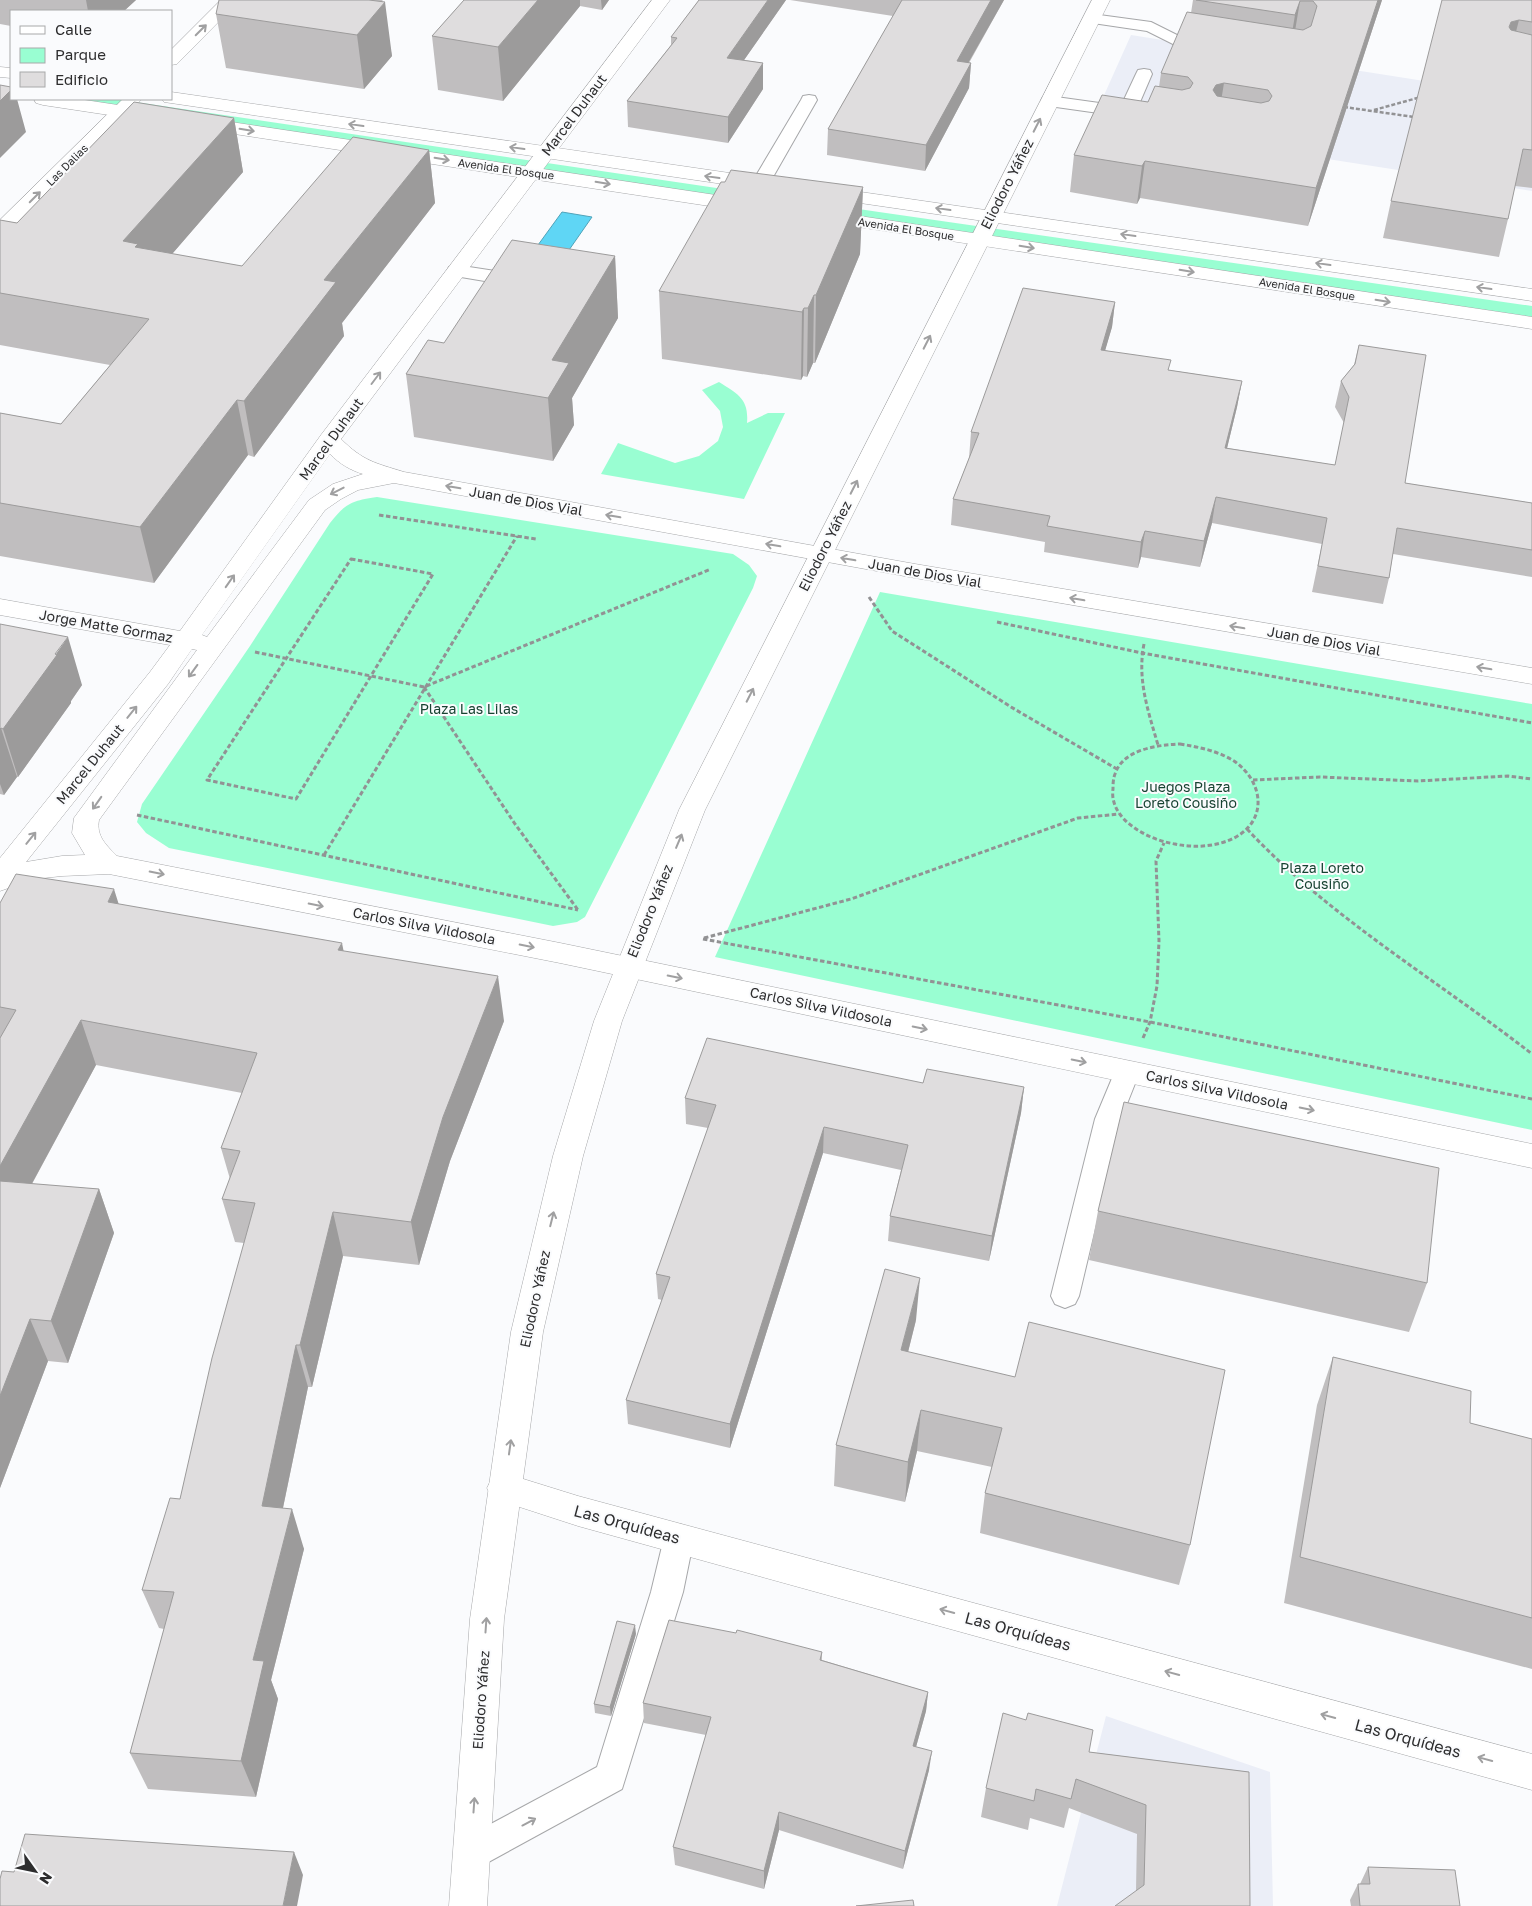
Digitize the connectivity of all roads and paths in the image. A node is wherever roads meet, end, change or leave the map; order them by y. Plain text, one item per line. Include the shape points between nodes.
1 (231, 0) edge
2 (661, 0) edge
3 (1101, 0) edge
4 (1092, 19) junction
5 (1222, 47) edge
6 (172, 59) edge
7 (1144, 74) dead end
8 (1429, 95) edge
9 (172, 98) edge
10 (57, 100) edge
11 (809, 100) dead end
12 (1049, 101) junction
13 (127, 105) edge
14 (1343, 106) edge
15 (1371, 110) junction
16 (1415, 117) edge
17 (546, 152) junction
18 (531, 172) junction
19 (760, 184) junction
20 (780, 186) edge
21 (809, 190) edge
22 (769, 209) edge
23 (808, 215) edge
24 (991, 215) junction
25 (0, 231) edge
26 (978, 240) junction
27 (456, 271) junction
28 (534, 283) edge
29 (1532, 295) edge
30 (1532, 323) edge
31 (329, 440) junction
32 (401, 478) junction
33 (317, 505) junction
34 (517, 536) junction
35 (537, 539) dead end
36 (820, 554) junction
37 (703, 567) dead end
38 (876, 596) dead end
39 (0, 608) edge
40 (1153, 612) junction
41 (990, 620) dead end
42 (186, 641) junction
43 (212, 645) junction
44 (1142, 653) junction
45 (277, 656) dead end
46 (286, 658) junction
47 (371, 676) junction
48 (1532, 676) edge
49 (424, 687) junction
50 (1532, 723) edge
51 (1158, 745) junction
52 (1117, 769) junction
53 (1532, 779) edge
54 (1253, 780) junction
55 (95, 806) junction
56 (1119, 814) junction
57 (1247, 829) junction
58 (1164, 842) junction
59 (324, 855) junction
60 (109, 864) junction
61 (0, 876) edge
62 (0, 881) edge
63 (628, 968) junction
64 (1150, 1022) junction
65 (1532, 1054) edge
66 (1127, 1072) junction
67 (1532, 1099) edge
68 (1532, 1156) edge
69 (1065, 1296) dead end
70 (504, 1488) junction
71 (679, 1538) junction
72 (1532, 1774) edge
73 (471, 1853) junction
74 (468, 1906) edge

6 -> 1 street
2 - 17 street, Marcel Duhaut
3 - 4 street, Eliodoro Yáñez
4 - 5 lane via 1151,27 1175,40
4 - 12 street, Eliodoro Yáñez
7 - 12 lane via 1136,114
8 - 15 path
17 -> 9 street, Avenida El Bosque
10 - 13 street, Avenida El Bosque
11 - 19 lane
24 -> 12 street, Eliodoro Yáñez
13 -> 18 street, Avenida El Bosque
25 -> 13 street, Las Dalias
14 - 15 path
15 - 16 path
17 - 18 street, Marcel Duhaut
19 -> 17 street, Avenida El Bosque
18 -> 22 street, Avenida El Bosque
18 - 27 street, Marcel Duhaut
19 - 20 street, Avenida El Bosque
24 -> 21 street, Avenida El Bosque
23 - 26 street, Avenida El Bosque
24 - 26 street, Eliodoro Yáñez
29 -> 24 street, Avenida El Bosque
26 -> 30 street, Avenida El Bosque
36 -> 26 street, Eliodoro Yáñez
27 - 28 lane
31 -> 27 street, Marcel Duhaut
31 - 32 street, Juan de Dios Vial via 360,466
42 -> 31 street, Marcel Duhaut
32 -> 33 street via 363,480 337,490
36 -> 32 street, Juan de Dios Vial
33 - 34 path
33 - 43 street
34 - 35 path
34 - 49 path
40 -> 36 street, Juan de Dios Vial
63 -> 36 street, Eliodoro Yáñez via 692,810
37 - 49 path via 712,569
38 - 52 path via 867,594 892,632
39 - 42 street, Jorge Matte Gormaz
40 - 44 path
48 -> 40 street, Juan de Dios Vial
41 - 44 path
42 - 43 street, Jorge Matte Gormaz
61 -> 42 street, Marcel Duhaut
43 -> 55 street
44 - 50 path
44 - 51 path via 1142,690
45 - 46 path
46 - 47 path
46 - 47 path via 351,559 433,574
46 - 47 path via 207,780 296,799
47 - 49 path
49 - 59 path
49 - 59 path via 515,824 578,910
51 - 52 path via 1127,758
51 - 54 path via 1203,747 1223,754 1241,766
52 - 56 path via 1111,784 1112,799
53 - 54 path via 1508,776 1418,781 1320,777
54 - 57 path via 1260,797 1257,814
55 - 59 path
55 - 60 street via 86,821 86,834 91,846
56 - 58 path via 1134,829
56 - 64 path via 1078,818 851,899 703,939
57 - 58 path via 1217,845 1176,846
57 - 65 path via 1271,856 1349,920
58 - 64 path via 1156,861 1159,941 1157,986
60 - 62 street, Carlos Silva Vildosola via 32,870
60 -> 63 street, Carlos Silva Vildosola
63 -> 66 street, Carlos Silva Vildosola
70 -> 63 street, Eliodoro Yáñez via 527,1332 547,1241 570,1147 608,1021
64 - 66 path
64 - 67 path
66 -> 68 street, Carlos Silva Vildosola
66 - 69 lane via 1108,1119
70 - 71 street, Las Orquídeas
73 -> 70 street, Eliodoro Yáñez via 487,1618
72 -> 71 street, Las Orquídeas
73 -> 71 lane via 610,1778 667,1592
73 - 74 street, Eliodoro Yáñez

